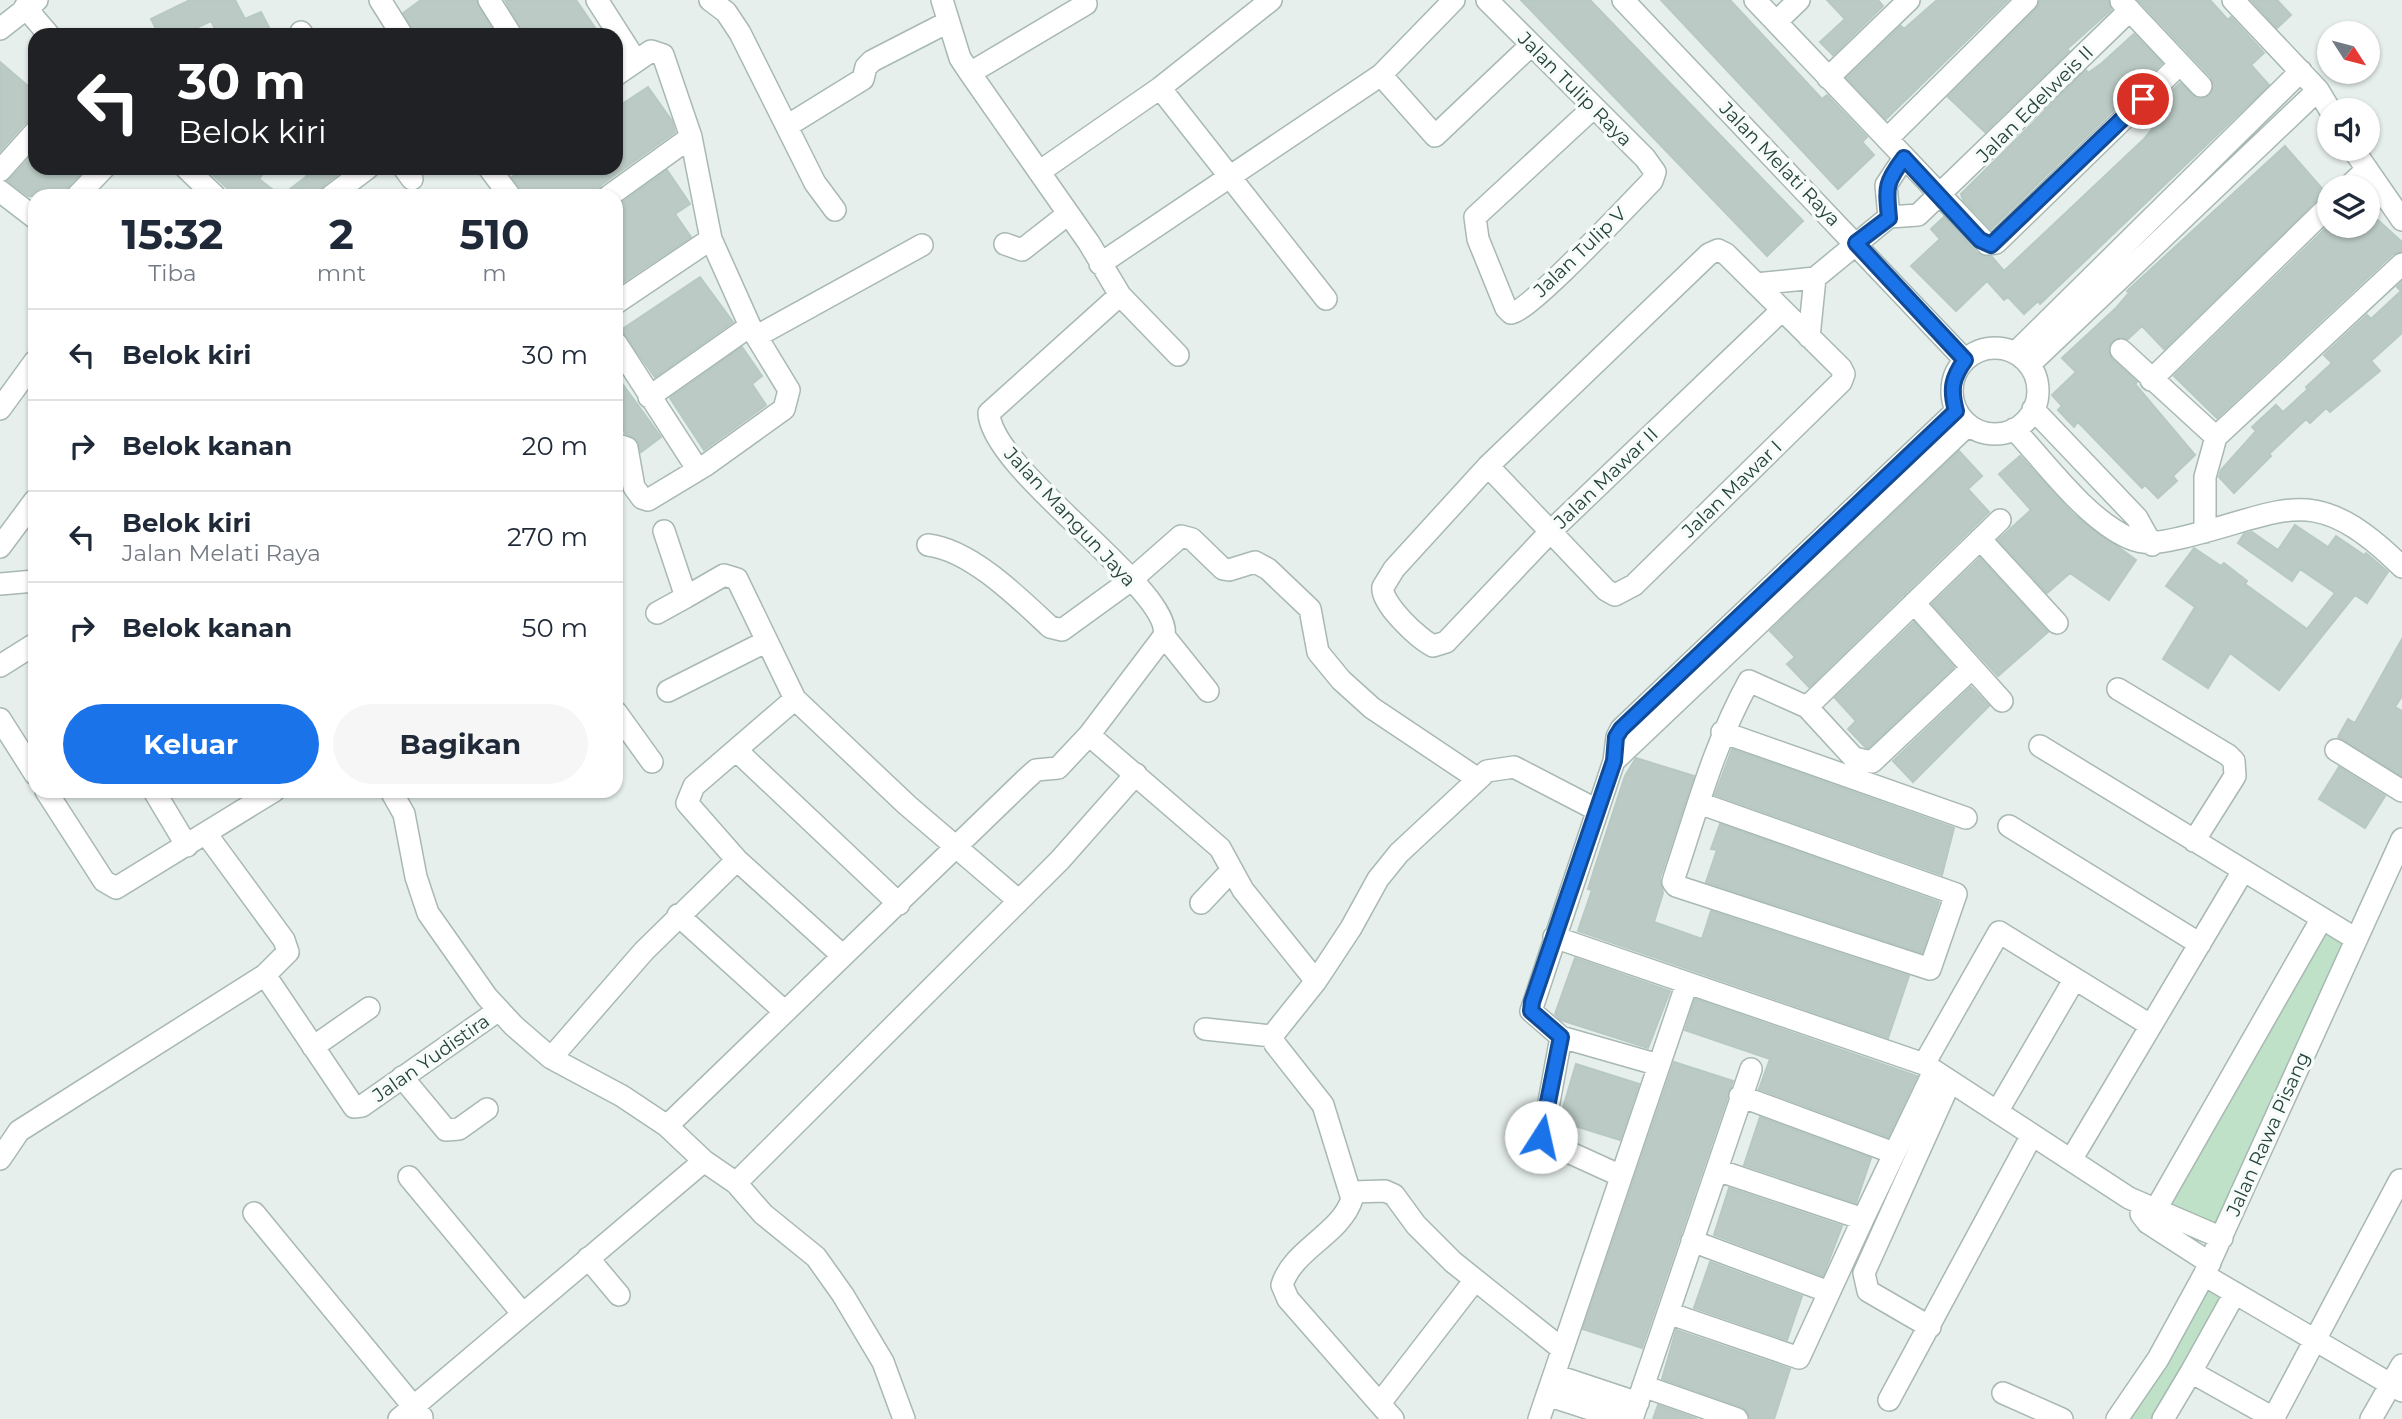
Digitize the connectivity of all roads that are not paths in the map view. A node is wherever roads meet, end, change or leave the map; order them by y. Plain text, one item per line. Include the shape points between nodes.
1 (380, 0) edge
2 (489, 0) edge
3 (597, 0) edge
4 (710, 0) edge
5 (942, 0) edge
6 (1271, 0) edge
7 (1454, 0) edge
8 (1487, 0) edge
9 (1623, 0) edge
10 (1755, 0) edge
11 (1799, 0) edge
12 (1909, 0) edge
13 (2027, 0) edge
14 (2233, 0) edge
15 (31, 4) edge
16 (1086, 4) dead end
17 (2125, 5) edge
18 (948, 22) junction
19 (1776, 22) junction
20 (45, 28) edge
21 (398, 28) edge
22 (507, 28) edge
23 (615, 28) edge
24 (0, 29) edge
25 (623, 41) edge
26 (1530, 46) junction
27 (636, 61) junction
28 (2180, 64) junction
29 (623, 70) edge
30 (2301, 71) junction
31 (970, 73) junction
32 (1381, 75) junction
33 (1828, 78) junction
34 (2201, 86) dead end
35 (1160, 88) junction
36 (2318, 89) junction
37 (2323, 98) edge
38 (1594, 107) junction
39 (787, 126) junction
40 (691, 137) junction
41 (1887, 139) junction
42 (28, 140) edge
43 (1904, 158) junction
44 (2361, 161) edge
45 (2367, 169) junction
46 (0, 171) edge
47 (1038, 172) junction
48 (97, 175) edge
49 (193, 175) edge
50 (359, 175) edge
51 (2361, 175) edge
52 (1228, 176) junction
53 (1652, 181) joint
54 (84, 189) edge
55 (208, 189) edge
56 (340, 189) edge
57 (619, 189) edge
58 (0, 191) edge
59 (1940, 197) junction
60 (835, 209) dead end
61 (28, 213) edge
62 (1068, 214) junction
63 (1889, 218) junction
64 (2317, 218) edge
65 (2402, 220) edge
66 (711, 239) junction
67 (1856, 243) junction
68 (1005, 244) dead end
69 (922, 245) dead end
70 (1100, 264) junction
71 (2402, 264) edge
72 (1815, 278) junction
73 (1756, 284) junction
74 (1121, 295) junction
75 (623, 298) edge
76 (1326, 299) dead end
77 (1782, 310) junction
78 (753, 331) junction
79 (1809, 338) junction
80 (2121, 350) dead end
81 (623, 354) edge
82 (1178, 355) dead end
83 (2022, 359) junction
84 (1965, 360) junction
85 (28, 371) edge
86 (2151, 380) junction
87 (649, 397) junction
88 (0, 409) edge
89 (2033, 409) junction
90 (1962, 418) junction
91 (2014, 429) junction
92 (2216, 437) junction
93 (623, 447) edge
94 (1488, 466) junction
95 (698, 470) junction
96 (28, 509) edge
97 (2000, 520) dead end
98 (664, 531) dead end
99 (1550, 531) junction
100 (2206, 532) junction
101 (1980, 539) junction
102 (928, 545) dead end
103 (2152, 545) junction
104 (0, 547) edge
105 (2402, 567) edge
106 (1131, 580) junction
107 (28, 582) edge
108 (0, 584) edge
109 (686, 597) junction
110 (1914, 603) junction
111 (657, 614) dead end
112 (2057, 623) dead end
113 (1164, 636) junction
114 (767, 641) junction
115 (28, 648) edge
116 (1721, 662) junction
117 (0, 666) edge
118 (1972, 668) junction
119 (1749, 681) junction
120 (2118, 689) dead end
121 (667, 691) dead end
122 (1208, 691) dead end
123 (794, 699) junction
124 (2002, 701) dead end
125 (1807, 707) junction
126 (0, 719) edge
127 (623, 722) edge
128 (1722, 732) junction
129 (1089, 735) junction
130 (2040, 746) dead end
131 (736, 750) junction
132 (2336, 750) dead end
133 (1614, 761) junction
134 (652, 762) dead end
135 (28, 763) edge
136 (1136, 774) junction
137 (1478, 779) junction
138 (2402, 791) edge
139 (51, 798) edge
140 (158, 798) edge
141 (263, 798) edge
142 (395, 798) edge
143 (1699, 803) junction
144 (1595, 809) junction
145 (1966, 817) dead end
146 (2009, 826) dead end
147 (206, 835) junction
148 (2402, 839) edge
149 (2194, 841) junction
150 (187, 846) junction
151 (957, 848) junction
152 (737, 860) junction
153 (1232, 870) junction
154 (2243, 871) junction
155 (1018, 900) junction
156 (1201, 903) dead end
157 (899, 904) junction
158 (678, 915) junction
159 (2322, 920) junction
160 (1554, 937) junction
161 (2356, 939) junction
162 (2200, 944) junction
163 (843, 956) junction
164 (265, 975) junction
165 (2074, 980) junction
166 (1316, 981) junction
167 (1687, 983) junction
168 (369, 1008) dead end
169 (499, 1010) junction
170 (785, 1011) junction
171 (2150, 1025) junction
172 (1205, 1029) dead end
173 (1272, 1036) junction
174 (1561, 1037) junction
175 (313, 1047) junction
176 (551, 1058) junction
177 (1659, 1065) junction
178 (1751, 1069) dead end
179 (1936, 1073) junction
180 (401, 1077) junction
181 (1740, 1096) junction
182 (487, 1109) dead end
183 (1997, 1112) junction
184 (667, 1126) junction
185 (2032, 1135) junction
186 (1894, 1153) junction
187 (0, 1159) edge
188 (2071, 1160) junction
189 (704, 1161) junction
190 (1717, 1170) junction
191 (1621, 1176) junction
192 (409, 1177) dead end
193 (2400, 1180) dead end
194 (736, 1183) junction
195 (1352, 1192) junction
196 (254, 1213) dead end
197 (2152, 1215) junction
198 (1863, 1219) junction
199 (2221, 1238) junction
200 (1692, 1241) junction
201 (588, 1258) junction
202 (2207, 1269) junction
203 (1475, 1280) junction
204 (1829, 1292) junction
205 (2235, 1293) junction
206 (619, 1295) dead end
207 (1668, 1313) junction
208 (522, 1314) junction
209 (1930, 1327) junction
210 (2315, 1340) junction
211 (1562, 1349) junction
212 (2402, 1365) edge
213 (2191, 1372) junction
214 (1550, 1385) junction
215 (2396, 1388) edge
216 (2003, 1393) dead end
217 (1889, 1400) dead end
218 (1638, 1403) edge
219 (1387, 1411) edge
220 (412, 1415) edge
221 (904, 1419) edge
222 (1539, 1419) edge
223 (1621, 1419) edge
224 (1737, 1419) edge
225 (2062, 1419) edge
226 (2117, 1419) edge
227 (2163, 1419) edge
228 (2274, 1419) edge
229 (2371, 1419) edge

1 - 21 street
2 - 22 street
3 - 23 street
4 - 39 street via 726,12 740,33
5 - 18 street
6 - 35 street
7 - 32 street
8 - 26 street, Jalan Tulip Raya
9 - 67 street, Jalan Melati Raya
10 - 19 street
11 - 19 street
12 - 33 street
13 - 41 street
14 - 30 street
15 - 20 street
15 - 24 street
16 - 31 street
17 - 28 street
17 - 59 street, Jalan Edelweis II
18 - 31 street
18 - 39 street via 872,61 863,79
19 - 33 street
25 - 27 street
26 - 32 street via 1435,136
26 - 38 street, Jalan Tulip Raya
27 - 29 street
27 - 40 street via 650,51 663,55
28 - 34 street
28 - 59 street via 1996,243 1987,244
30 - 36 street
30 - 83 street
31 - 47 street
32 - 52 street
33 - 41 street
35 - 47 street
35 - 52 street
36 - 37 street
36 - 83 street
38 - 53 street, Jalan Tulip Raya via 1652,167
38 - 53 street, Jalan Tulip V via 1475,217 1478,239 1506,308 1516,312 1537,295
39 - 60 street
40 - 57 street
40 - 66 street
41 - 43 street
42 - 46 street
43 - 59 street
43 - 63 street via 1886,185
44 - 45 street
45 - 51 street
45 - 65 street
47 - 62 street
48 - 54 street
49 - 55 street
50 - 56 street
52 - 70 street
52 - 76 street
58 - 61 street
59 - 63 street, Jalan Edelweis II via 1916,216
62 - 68 street via 1023,250
62 - 70 street
63 - 67 street
64 - 86 street
66 - 75 street
66 - 78 street
67 - 72 street
67 - 84 street, Jalan Melati Raya
69 - 78 street
70 - 74 street
71 - 92 street
72 - 73 street
72 - 79 street
73 - 77 street, Jalan Mawar I
73 - 94 street, Jalan Mawar I via 1723,251 1709,254
74 - 82 street
74 - 106 street, Jalan Mangun Jaya via 1005,396 989,413 989,426 1008,454
77 - 79 street, Jalan Mawar I
77 - 99 street, Jalan Mawar II
78 - 87 street
78 - 95 street via 789,390 783,410
79 - 99 street, Jalan Mawar I via 1843,371 1841,382 1634,585 1611,594
80 - 86 street
81 - 87 street
83 - 84 street via 1989,348
83 - 89 street via 2037,386
84 - 90 street via 1954,375 1951,393
85 - 88 street
86 - 92 street
87 - 95 street
89 - 91 street
89 - 103 street via 2137,518
90 - 91 street via 1983,432
90 - 116 street
90 - 133 street via 1621,729
91 - 103 street via 2110,528
92 - 100 street via 2205,477
93 - 95 street via 634,487 642,498 655,496
94 - 99 street
94 - 99 street, Jalan Mawar II via 1383,587 1386,602 1422,640 1433,646 1446,642
96 - 104 street
97 - 101 street
98 - 109 street
100 - 103 street
100 - 105 street via 2275,511 2320,510 2354,527
101 - 110 street
101 - 112 street
102 - 106 street via 946,547 992,576 1050,627 1062,630
106 - 113 street, Jalan Mangun Jaya via 1164,623
106 - 137 street via 1183,536 1223,569 1250,562 1268,569 1310,609 1318,652 1347,686
107 - 108 street
109 - 111 street
109 - 114 street via 724,575 737,579
110 - 118 street
110 - 125 street
113 - 122 street, Jalan Mangun Jaya
113 - 129 street
114 - 121 street
114 - 123 street
115 - 117 street
116 - 119 street
116 - 133 street
118 - 124 street
118 - 125 street via 1871,762 1854,758
119 - 125 street
119 - 128 street
120 - 149 street via 2234,761 2235,776
123 - 131 street
123 - 151 street
126 - 135 street
127 - 134 street
128 - 143 street
128 - 145 street
129 - 136 street
129 - 151 street via 1058,768 1036,770
130 - 149 street
131 - 152 street via 694,786 687,803
131 - 157 street
132 - 138 street
133 - 144 street
136 - 153 street via 1210,838
136 - 155 street
137 - 144 street via 1488,771 1514,766
137 - 166 street via 1399,853
139 - 150 street via 111,887 121,887
140 - 150 street
141 - 147 street
142 - 169 street via 404,814 428,913
143 - 143 street via 1956,894 1930,969 1674,885
144 - 160 street
146 - 162 street
147 - 150 street
147 - 164 street via 287,946 284,957
148 - 161 street, Jalan Rawa Pisang
149 - 154 street
151 - 155 street
151 - 157 street
152 - 158 street
152 - 163 street
153 - 156 street
153 - 166 street
154 - 159 street
154 - 162 street
155 - 194 street
157 - 163 street
158 - 170 street
158 - 176 street
159 - 161 street
159 - 197 street
160 - 167 street
160 - 174 street via 1531,1011
161 - 199 street, Jalan Rawa Pisang
162 - 171 street
163 - 170 street
164 - 175 street, Jalan Yudistira
164 - 187 street via 19,1131
165 - 171 street
165 - 179 street via 1999,932
165 - 183 street
166 - 173 street
167 - 177 street
167 - 179 street
168 - 175 street
169 - 176 street
169 - 180 street, Jalan Yudistira
170 - 184 street
171 - 188 street
172 - 173 street
173 - 195 street via 1323,1105
174 - 177 street
174 - 191 street via 1542,1140
175 - 180 street, Jalan Yudistira via 354,1107
176 - 184 street
177 - 191 street
178 - 181 street
179 - 183 street
179 - 186 street
179 - 209 street via 1864,1273 1868,1291
180 - 182 street via 446,1130 459,1129
181 - 186 street
181 - 190 street
183 - 185 street
184 - 189 street
185 - 188 street
185 - 209 street
186 - 198 street
188 - 197 street
189 - 194 street
189 - 201 street
190 - 198 street
190 - 200 street
191 - 211 street
192 - 208 street
193 - 210 street
194 - 221 street via 764,1214 816,1257 883,1362
195 - 203 street via 1395,1195 1416,1225
195 - 219 street via 1342,1217 1289,1270 1282,1285 1288,1299
196 - 220 street
197 - 199 street
197 - 202 street
198 - 204 street
199 - 202 street, Jalan Rawa Pisang
200 - 204 street
200 - 207 street
201 - 206 street
201 - 208 street
202 - 205 street
202 - 226 street, Jalan Rawa Pisang via 2158,1359
203 - 211 street
203 - 219 street
204 - 207 street via 1799,1358
205 - 210 street
205 - 213 street
207 - 218 street
208 - 220 street
209 - 217 street
210 - 215 street
210 - 228 street
211 - 214 street
212 - 215 street
213 - 227 street
213 - 228 street
214 - 218 street
214 - 222 street
214 - 223 street
215 - 229 street
216 - 225 street
218 - 224 street

